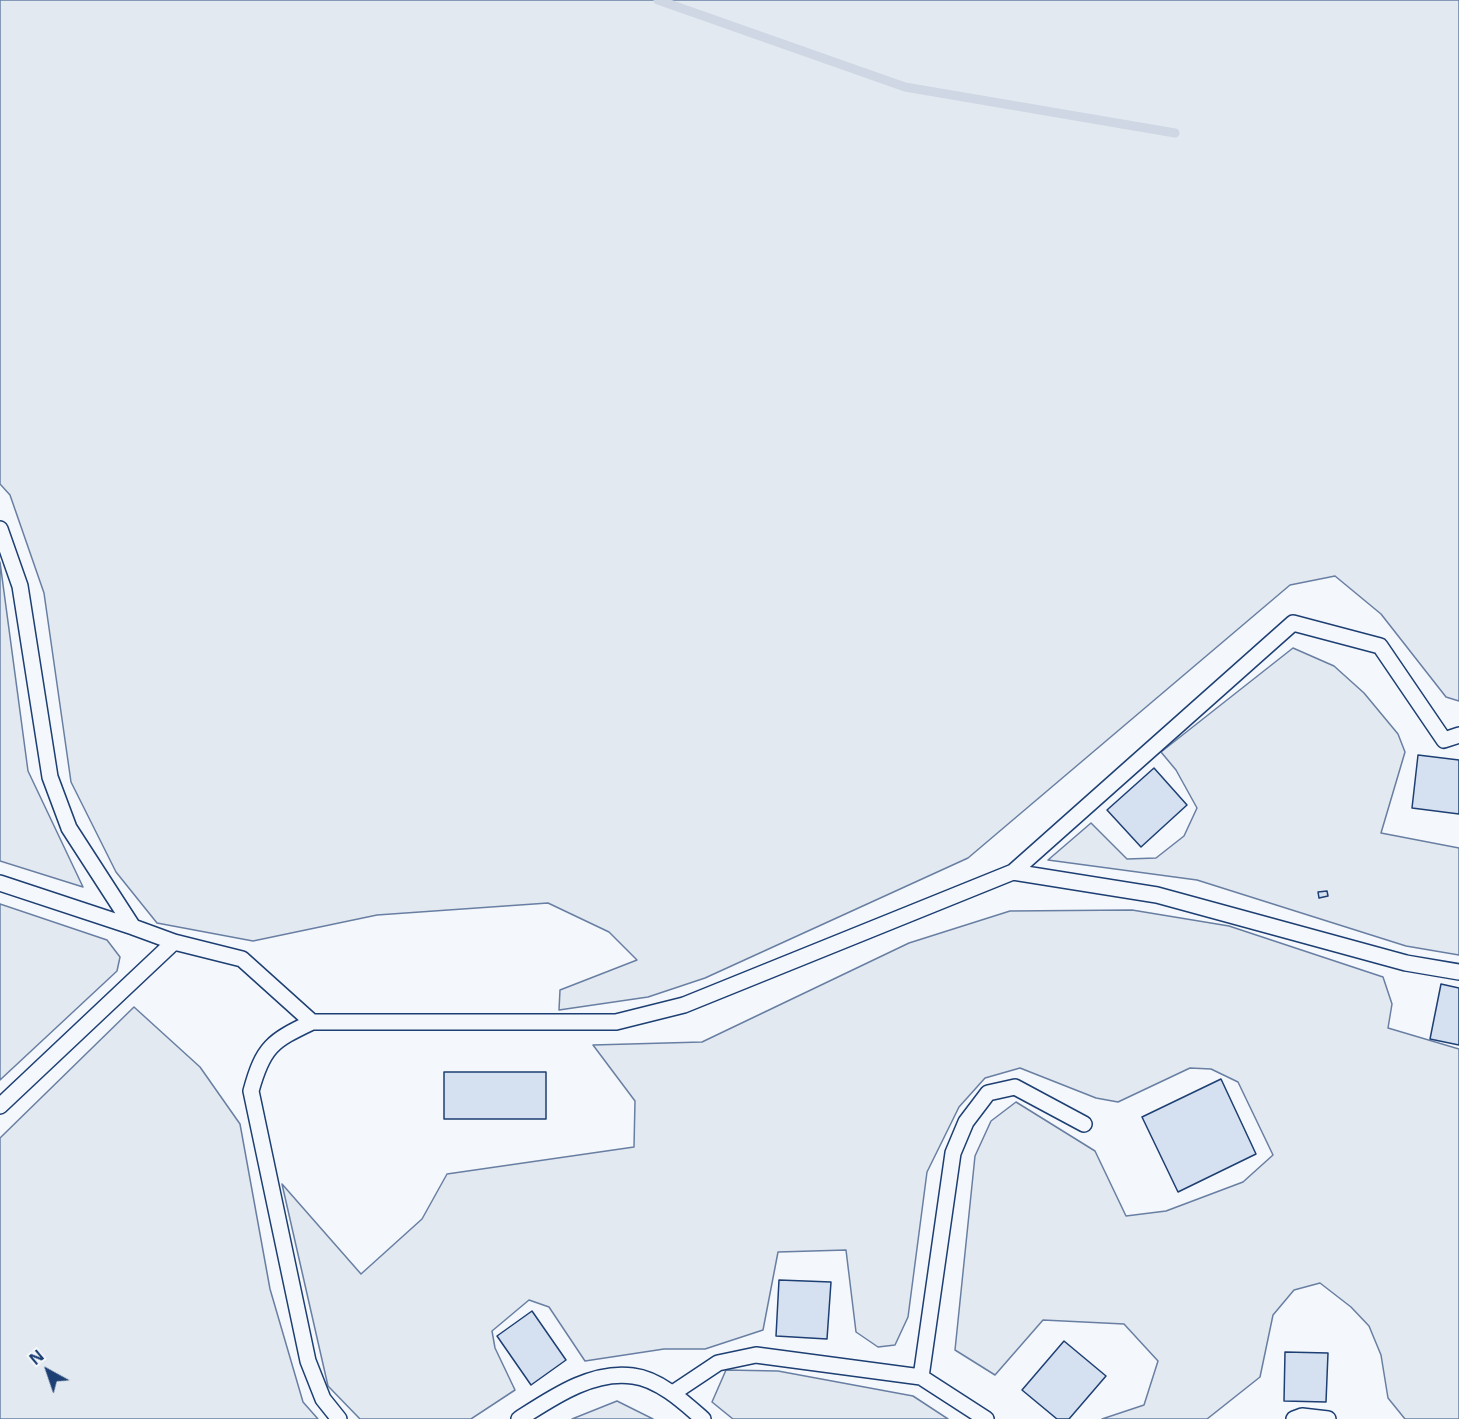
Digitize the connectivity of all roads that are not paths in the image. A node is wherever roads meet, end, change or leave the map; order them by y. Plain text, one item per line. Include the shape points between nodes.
1 (0, 529) edge
2 (1459, 735) edge
3 (1013, 872) junction
4 (0, 883) edge
5 (133, 927) junction
6 (174, 942) junction
7 (1459, 972) edge
8 (312, 1022) junction
9 (0, 1106) edge
10 (1084, 1124) dead end
11 (921, 1377) junction
12 (673, 1393) junction
13 (339, 1419) edge
14 (519, 1419) edge
15 (703, 1419) edge
16 (986, 1419) edge
17 (1294, 1419) edge
18 (1328, 1419) edge

1 - 5 lane via 20,586 50,777 69,828
2 - 3 lane via 1444,740 1380,646 1293,623
3 - 7 lane via 1157,895 1406,963
3 - 8 lane via 684,1005 616,1022
4 - 5 lane
5 - 6 lane
6 - 8 lane via 242,959
6 - 9 lane
8 - 13 lane via 280,1037 259,1059 250,1091 308,1361 323,1399
10 - 11 lane via 1015,1087 988,1093 966,1122 953,1153
11 - 12 lane via 756,1354 718,1364
11 - 16 lane
12 - 14 lane via 634,1376 599,1379 561,1392
12 - 15 lane
17 - 18 lane

